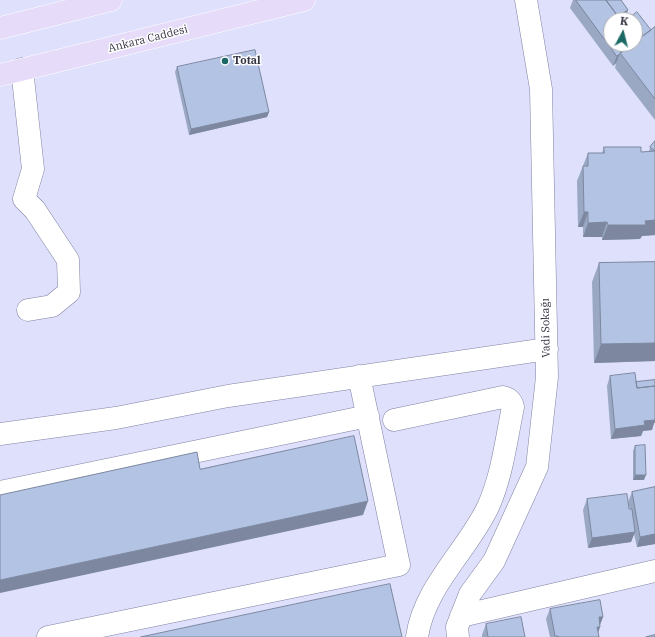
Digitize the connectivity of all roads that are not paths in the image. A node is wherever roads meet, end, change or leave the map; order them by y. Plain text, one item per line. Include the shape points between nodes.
1 (111, 0) edge
2 (526, 0) edge
3 (299, 1) edge
4 (0, 28) edge
5 (22, 69) junction
6 (0, 75) edge
7 (28, 310) dead end
8 (547, 349) junction
9 (359, 376) junction
10 (368, 416) junction
11 (394, 420) dead end
12 (0, 434) edge
13 (0, 492) edge
14 (655, 571) edge
15 (461, 616) junction
16 (48, 637) edge
17 (417, 637) edge
18 (458, 637) edge

1 - 4 main road
2 - 8 street, Vadi Sokağı via 541,88
3 - 5 main road, Ankara Caddesi
5 - 6 main road, Ankara Caddesi
5 - 7 street via 33,169 24,199 35,210 68,260 69,292 52,306
8 - 9 street
8 - 15 street, Vadi Sokağı via 547,377 537,467 502,548 470,594
9 - 10 street
9 - 12 street via 228,396 116,418
10 - 13 street
10 - 16 street via 399,565
11 - 17 street via 503,397 510,400 513,407 496,487 477,527 427,604
14 - 15 street
15 - 18 street, Vadi Sokağı via 457,627

